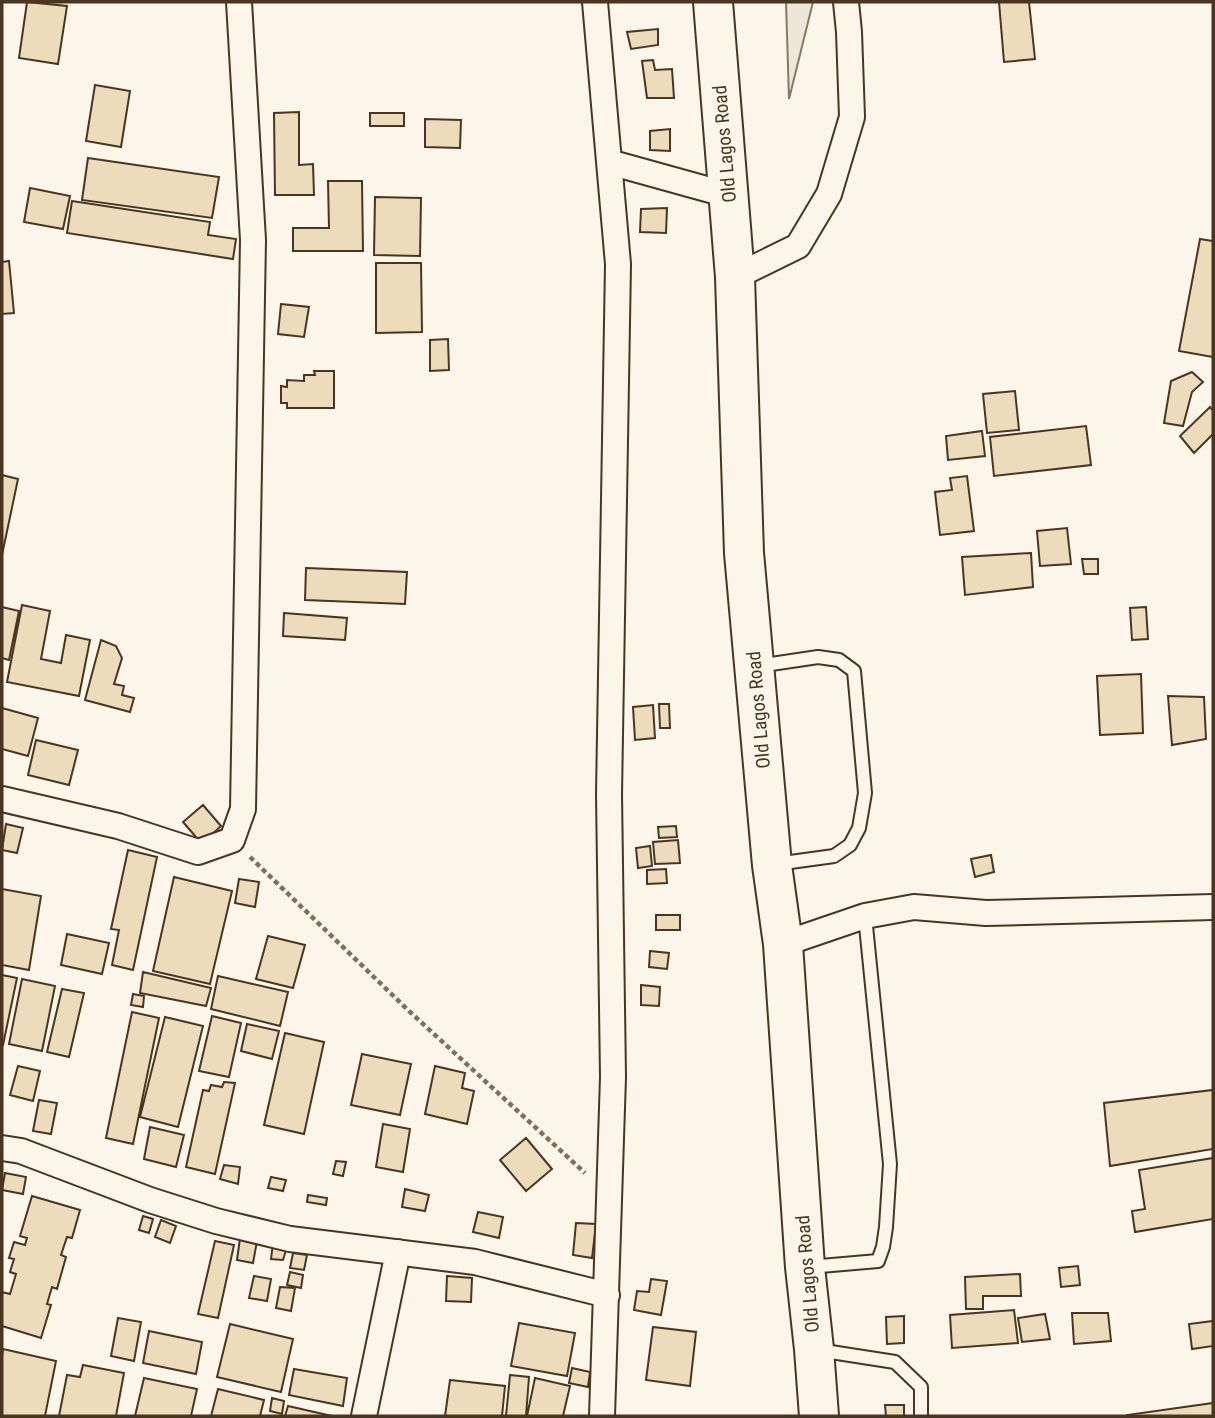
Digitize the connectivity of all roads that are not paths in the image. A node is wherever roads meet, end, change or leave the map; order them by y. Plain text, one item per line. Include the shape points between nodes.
1 (239, 2) edge
2 (596, 2) edge
3 (713, 2) edge
4 (846, 2) edge
5 (609, 162) junction
6 (728, 195) junction
7 (735, 277) junction
8 (754, 667) junction
9 (2, 799) edge
10 (772, 865) junction
11 (1213, 907) edge
12 (865, 916) junction
13 (783, 944) junction
14 (2, 1148) edge
15 (398, 1252) junction
16 (805, 1268) junction
17 (607, 1295) junction
18 (814, 1349) junction
19 (364, 1416) edge
20 (602, 1416) edge
21 (819, 1416) edge
22 (921, 1416) edge

1 - 9 street via 253,240 243,810 232,840 198,852 118,826
2 - 5 street
3 - 6 main road, Old Lagos Road
4 - 7 street via 852,117 829,194 798,246
5 - 6 street
5 - 17 street via 618,264 609,794 613,1077
6 - 7 main road, Old Lagos Road
7 - 8 main road, Old Lagos Road via 744,553
8 - 10 main road, Old Lagos Road
8 - 10 lane via 818,657 839,660 854,671 865,793 859,828 850,845 834,856
10 - 13 main road, Old Lagos Road
11 - 12 street via 986,913 914,907
12 - 13 street
12 - 16 lane via 890,1164 883,1247 878,1261
13 - 16 main road, Old Lagos Road
14 - 15 street via 216,1221 290,1239
15 - 17 street via 475,1262
15 - 19 street
16 - 18 main road, Old Lagos Road
17 - 20 street
18 - 21 main road, Old Lagos Road
18 - 22 lane via 895,1362 921,1387

